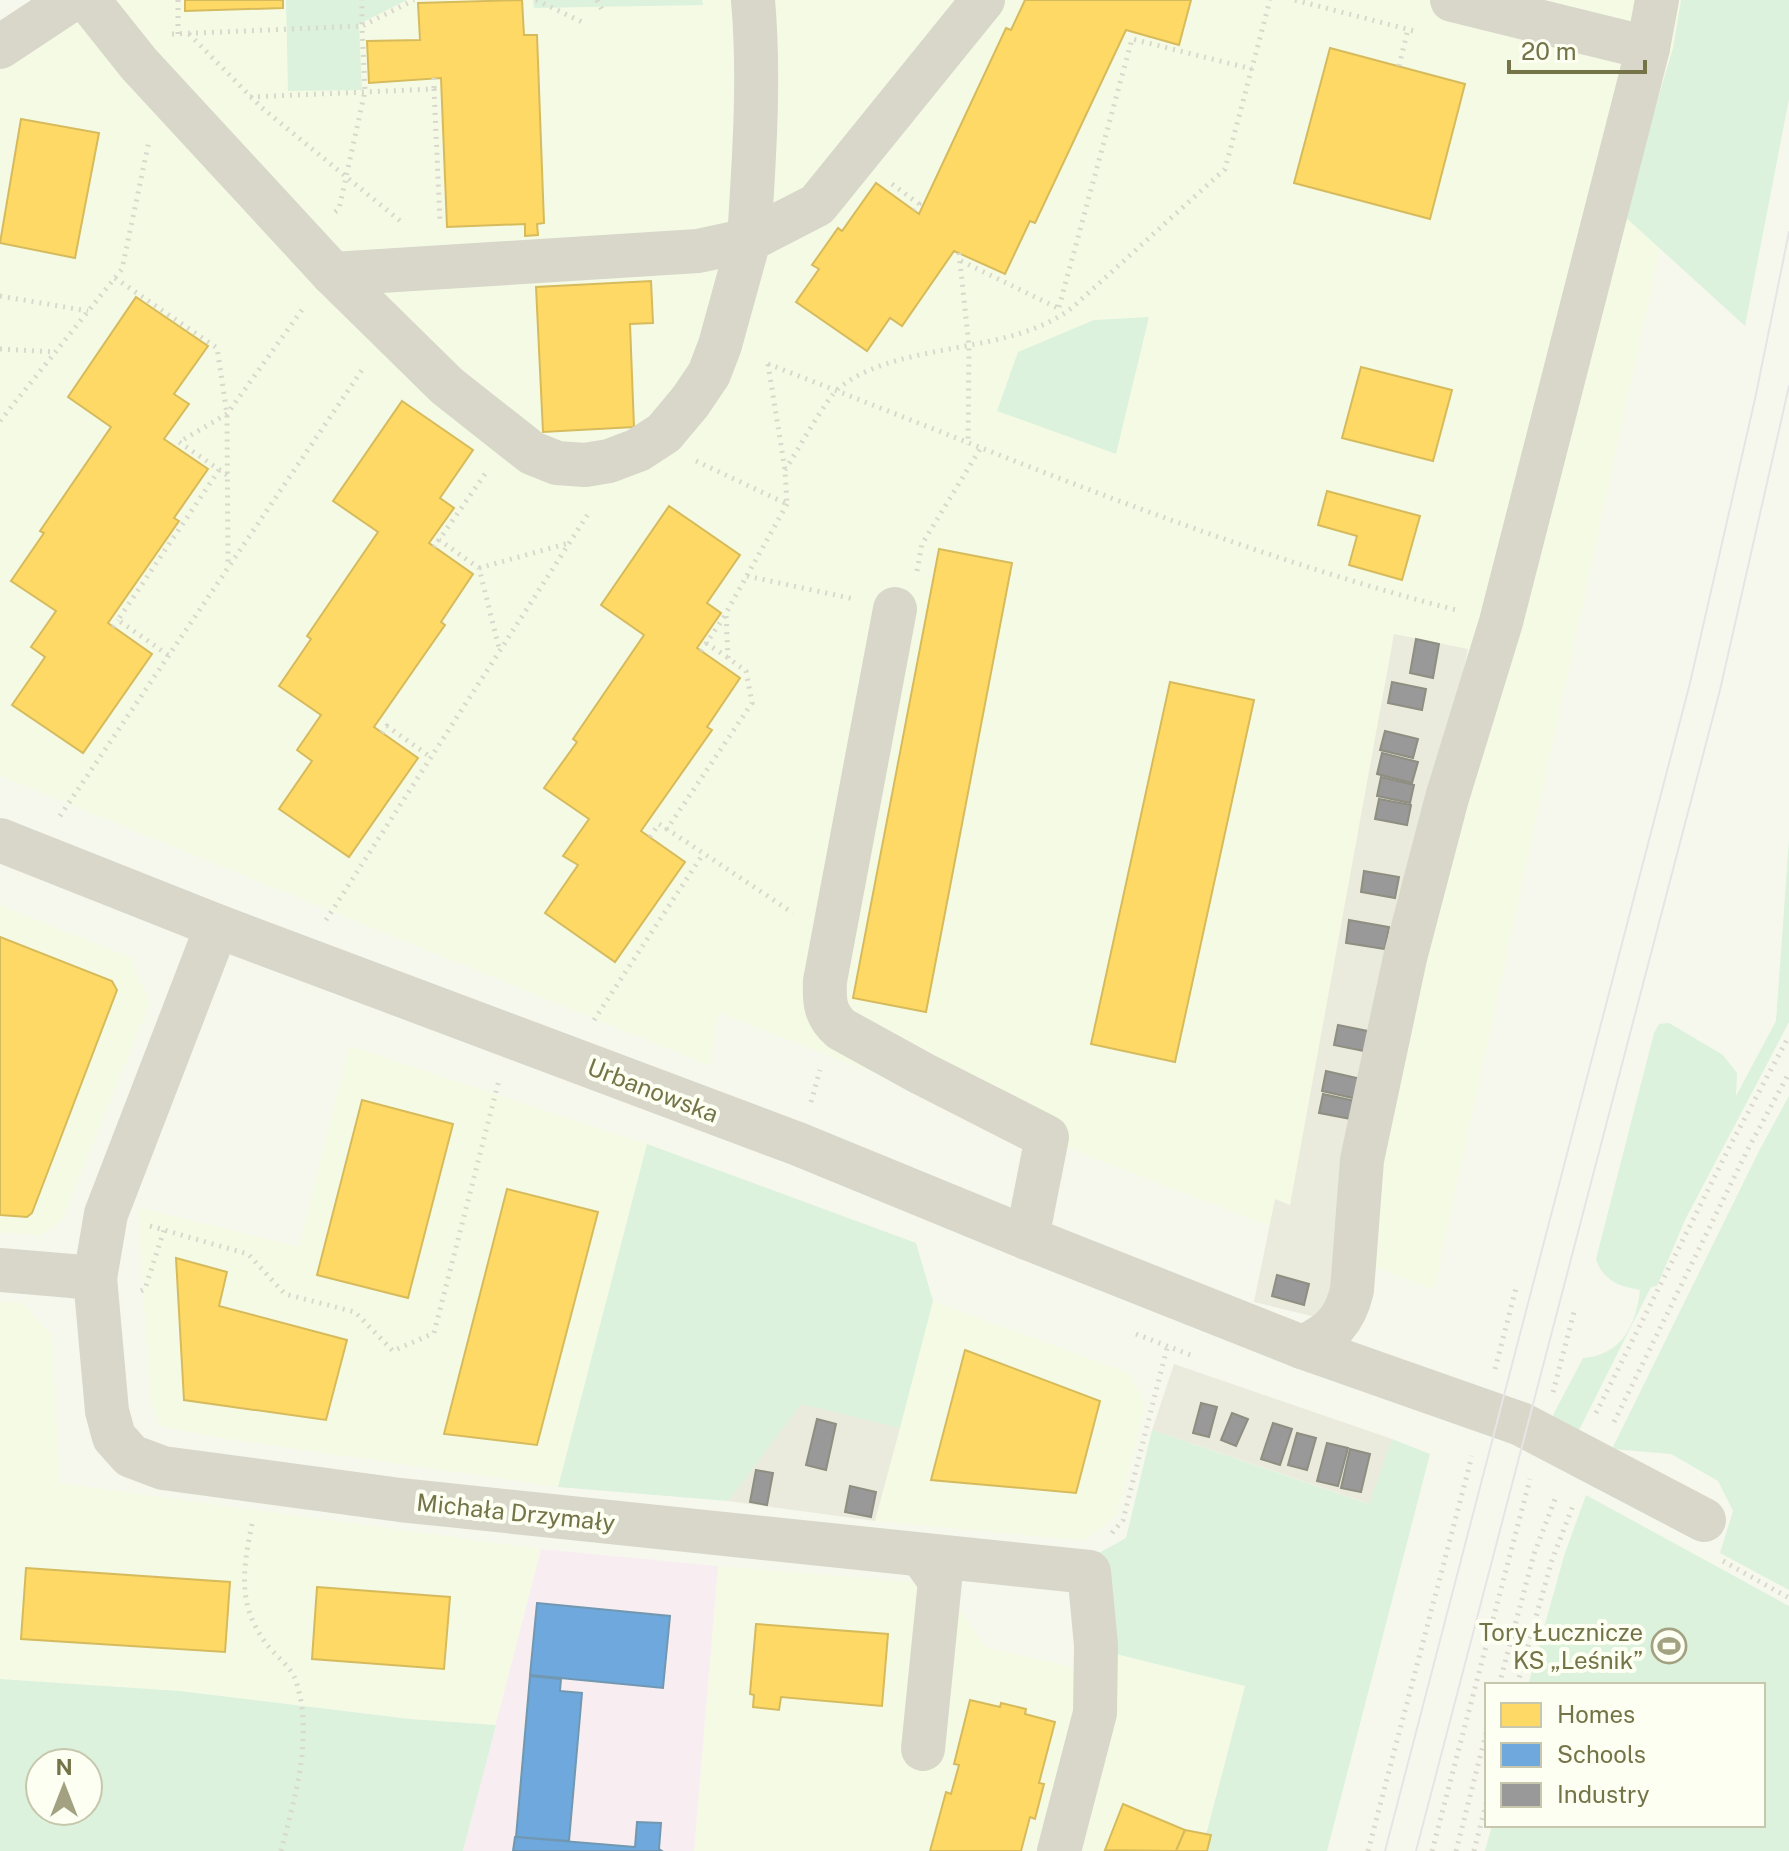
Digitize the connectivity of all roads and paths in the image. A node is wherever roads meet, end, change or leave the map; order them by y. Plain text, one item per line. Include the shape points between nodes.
1 (71, 0) edge
2 (88, 0) edge
3 (178, 0) edge
4 (362, 0) edge
5 (414, 0) edge
6 (536, 0) edge
7 (597, 0) edge
8 (753, 0) edge
9 (983, 0) edge
10 (1270, 0) edge
11 (1452, 0) edge
12 (1657, 0) edge
13 (604, 14) dead end
14 (582, 22) dead end
15 (362, 26) junction
16 (1408, 29) dead end
17 (178, 34) junction
18 (189, 34) junction
19 (166, 35) dead end
20 (0, 47) edge
21 (1648, 48) junction
22 (1399, 66) dead end
23 (1252, 69) junction
24 (434, 78) dead end
25 (434, 89) junction
26 (365, 91) junction
27 (250, 97) junction
28 (151, 132) dead end
29 (884, 178) dead end
30 (347, 179) junction
31 (914, 210) dead end
32 (330, 216) dead end
33 (440, 231) dead end
34 (414, 232) dead end
35 (749, 240) junction
36 (959, 253) dead end
37 (960, 261) junction
38 (115, 278) junction
39 (322, 285) junction
40 (0, 296) edge
41 (1059, 307) junction
42 (88, 311) junction
43 (1064, 314) junction
44 (969, 346) junction
45 (0, 349) edge
46 (765, 350) dead end
47 (56, 352) junction
48 (368, 362) dead end
49 (768, 364) junction
50 (836, 390) junction
51 (227, 414) junction
52 (0, 421) edge
53 (968, 445) junction
54 (639, 448) junction
55 (491, 466) dead end
56 (219, 470) junction
57 (785, 470) junction
58 (227, 476) junction
59 (787, 504) junction
60 (439, 540) junction
61 (569, 543) junction
62 (434, 547) dead end
63 (228, 568) junction
64 (479, 568) junction
65 (746, 576) junction
66 (895, 609) joint
67 (726, 613) junction
68 (118, 620) junction
69 (1501, 622) junction
70 (113, 627) dead end
71 (706, 643) junction
72 (701, 651) dead end
73 (500, 652) junction
74 (168, 655) junction
75 (728, 658) junction
76 (382, 733) dead end
77 (432, 758) junction
78 (667, 829) junction
79 (650, 837) dead end
80 (17, 847) edge
81 (703, 854) junction
82 (804, 920) dead end
83 (217, 926) junction
84 (302, 957) junction
85 (1789, 1036) edge
86 (515, 1038) junction
87 (569, 1058) junction
88 (1789, 1073) edge
89 (818, 1077) dead end
90 (808, 1112) dead end
91 (106, 1214) junction
92 (1027, 1238) junction
93 (0, 1270) edge
94 (95, 1278) junction
95 (138, 1279) dead end
96 (1517, 1284) dead end
97 (138, 1293) dead end
98 (1574, 1312) dead end
99 (1302, 1347) junction
100 (1167, 1348) dead end
101 (1493, 1376) dead end
102 (1550, 1403) dead end
103 (1473, 1453) dead end
104 (1586, 1456) junction
105 (1534, 1464) dead end
106 (253, 1516) dead end
107 (1711, 1538) joint
108 (922, 1556) junction
109 (1096, 1556) junction
110 (1789, 1598) edge
111 (1500, 1683) edge
112 (1518, 1683) edge
113 (1485, 1738) edge
114 (923, 1749) dead end
115 (1485, 1808) edge
116 (281, 1851) edge
117 (1059, 1851) edge
118 (1368, 1851) edge
119 (1432, 1851) edge
120 (1456, 1851) edge
121 (1474, 1851) edge

1 - 20 street
2 - 39 street
3 - 17 path
4 - 15 path
5 - 15 path
6 - 14 path
7 - 13 path
8 - 35 street
9 - 35 street via 817,205
10 - 23 path
11 - 21 street
12 - 21 street
15 - 18 path
15 - 26 path
16 - 22 path
17 - 18 path
17 - 19 path
18 - 27 path
21 - 69 street
23 - 41 path via 1133,36
23 - 43 path via 1225,169
24 - 25 path
25 - 26 path
25 - 33 path
26 - 27 path
26 - 30 path
27 - 30 path
28 - 38 path via 122,269
29 - 31 path via 919,204
30 - 32 path via 339,209
30 - 34 path
35 - 39 street via 698,251
35 - 54 street via 709,374 690,402
36 - 37 path
37 - 41 path
37 - 44 path
38 - 42 path
38 - 51 path via 217,348
39 - 51 path
39 - 54 street via 532,453 557,463 585,465
40 - 42 path
41 - 43 path
42 - 47 path
43 - 44 path
44 - 50 path via 867,369
44 - 53 path
45 - 47 path
46 - 49 path
47 - 52 path
48 - 63 path
49 - 50 path
49 - 57 path
50 - 53 path
50 - 57 path
51 - 56 path via 177,444
51 - 58 path
53 - 69 path via 1363,586
54 - 59 path
54 - 61 path
55 - 60 path
56 - 58 path
56 - 68 path
57 - 59 path
58 - 63 path
59 - 65 path
60 - 62 path
60 - 64 path
61 - 64 path
61 - 73 path
63 - 74 path
64 - 73 path
65 - 66 path
65 - 67 path
66 - 92 street via 824,1003 841,1029 1047,1137
67 - 71 path
67 - 75 path
68 - 70 path
68 - 74 path
69 - 99 street via 1447,798 1373,1101 1348,1307 1323,1338
71 - 72 path
71 - 75 path
73 - 77 path
74 - 80 path
75 - 78 path via 746,671 752,703
76 - 77 path via 387,726
77 - 84 path
78 - 79 path via 659,824
78 - 81 path
80 - 83 street, Urbanowska
81 - 82 path
81 - 87 path
83 - 84 street, Urbanowska
83 - 91 street, Michała Drzymały
84 - 86 street, Urbanowska
85 - 104 path via 1732,1142
86 - 87 street, Urbanowska
86 - 91 path via 490,1113 434,1333 393,1351 355,1312 285,1294 248,1254
87 - 92 street, Urbanowska
88 - 104 path
89 - 90 path
91 - 94 street, Michała Drzymały
92 - 99 street, Urbanowska
93 - 94 street
94 - 108 street, Michała Drzymały via 114,1437 131,1456 163,1468 400,1500
95 - 97 path
96 - 101 path
98 - 102 path
99 - 104 street, Urbanowska via 1521,1424
100 - 109 path via 1123,1520
103 - 118 path
104 - 107 street, Urbanowska
104 - 111 path via 1552,1505
104 - 112 path
105 - 119 path
106 - 116 path via 243,1567 247,1609 265,1642 295,1677 303,1710 301,1764
107 - 110 path
108 - 109 street, Michała Drzymały
108 - 114 street via 940,1581
109 - 117 street via 1095,1713
113 - 120 path
115 - 121 path

